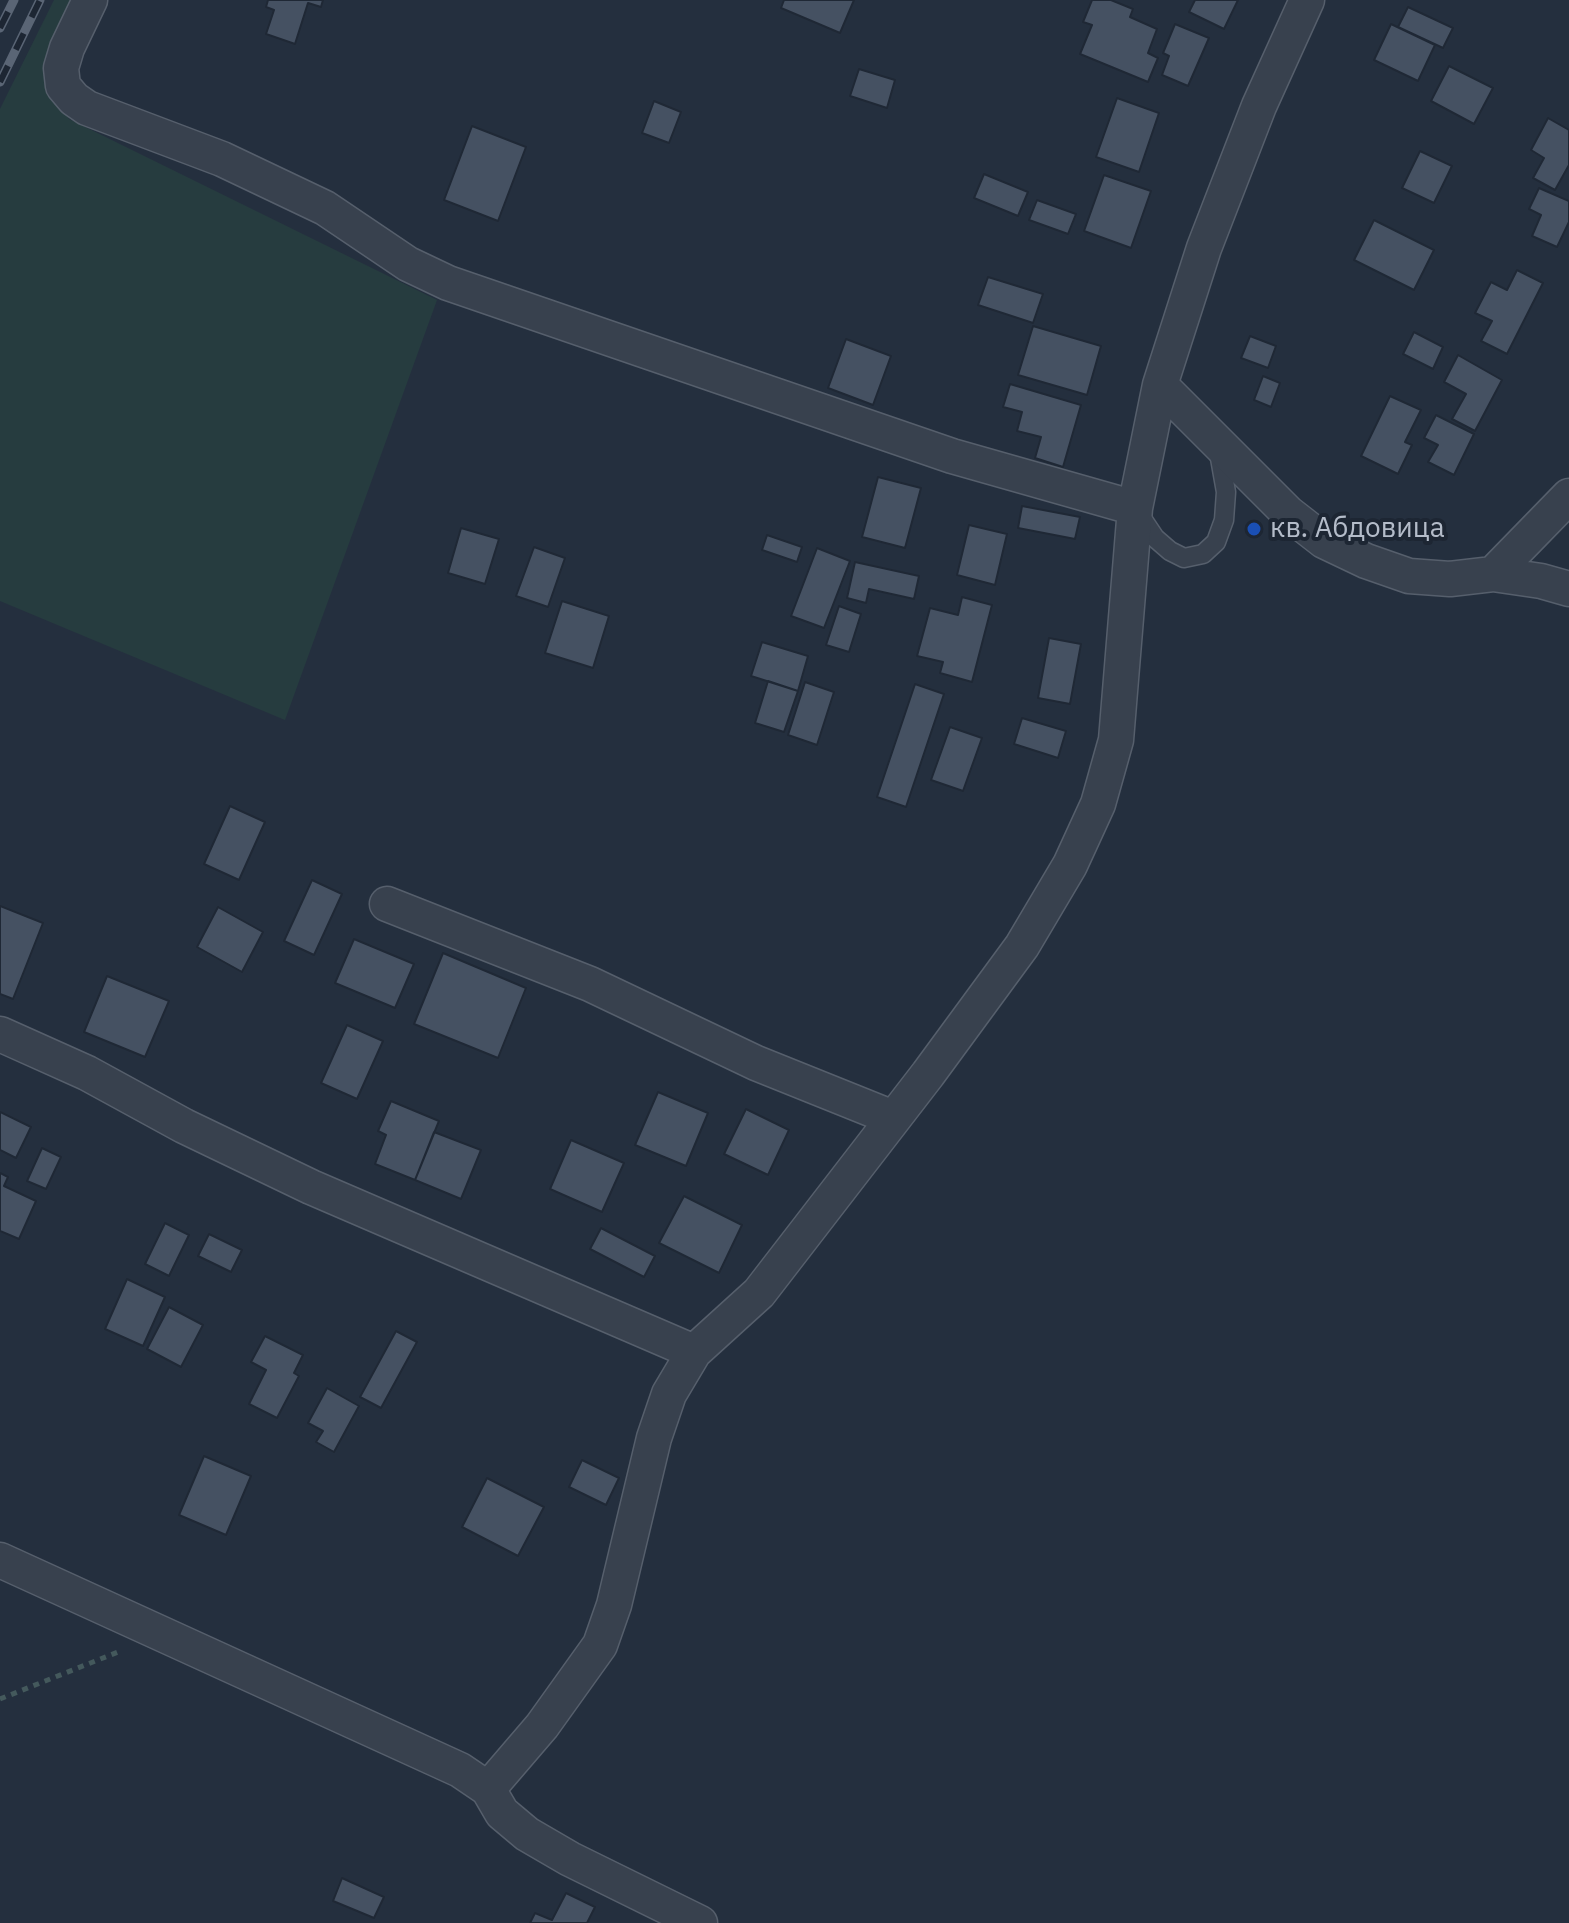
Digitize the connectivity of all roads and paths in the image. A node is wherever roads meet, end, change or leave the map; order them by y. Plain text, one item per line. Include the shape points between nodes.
1 (90, 0) edge
2 (1307, 0) edge
3 (1160, 385) junction
4 (1216, 438) junction
5 (1569, 496) edge
6 (1135, 508) junction
7 (1493, 574) junction
8 (1569, 589) edge
9 (387, 904) dead end
10 (0, 1034) edge
11 (893, 1118) junction
12 (694, 1352) junction
13 (0, 1560) edge
14 (168, 1636) junction
15 (0, 1699) edge
16 (488, 1789) junction
17 (700, 1923) edge

1 - 6 street via 61,68 63,86 87,108 222,159 325,208 408,264 448,283 952,456
2 - 3 street via 1204,248
3 - 4 street
3 - 6 street
4 - 6 lane via 1226,492 1224,520 1216,542 1203,554 1184,558 1170,551
4 - 7 street via 1288,513 1324,541 1409,576
5 - 7 street
6 - 11 street via 1116,740 1098,804 1070,865 1022,946
7 - 8 street
9 - 11 street via 590,984 756,1063
10 - 12 street via 311,1187
11 - 12 street via 759,1293
12 - 16 street via 669,1394 654,1438 600,1645
13 - 14 street
14 - 15 path
14 - 16 street via 460,1770
16 - 17 street via 502,1813 527,1834

